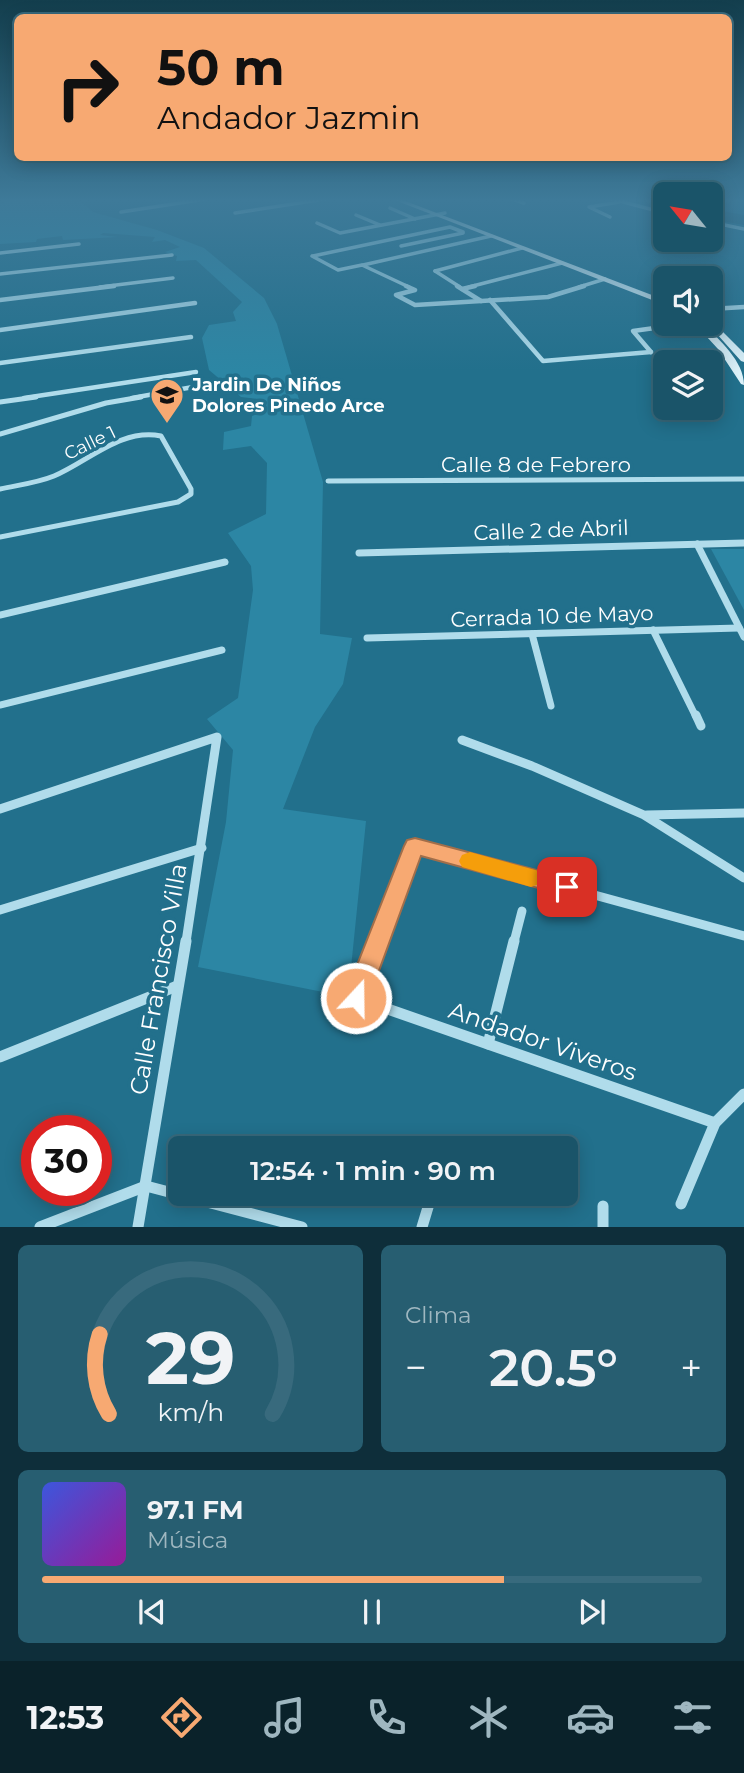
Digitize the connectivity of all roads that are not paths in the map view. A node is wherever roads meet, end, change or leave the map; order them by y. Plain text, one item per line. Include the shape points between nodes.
1 (161, 256) edge
2 (313, 256) edge
3 (401, 256) edge
4 (491, 256) edge
5 (544, 256) edge
6 (556, 256) edge
7 (562, 263) junction
8 (362, 265) junction
9 (0, 274) edge
10 (173, 278) dead end
11 (605, 279) junction
12 (462, 289) junction
13 (653, 292) edge
14 (653, 298) edge
15 (0, 300) edge
16 (490, 300) junction
17 (482, 301) junction
18 (195, 303) dead end
19 (744, 307) edge
20 (723, 308) edge
21 (653, 328) edge
22 (0, 330) edge
23 (710, 336) edge
24 (723, 336) edge
25 (191, 337) dead end
26 (744, 359) edge
27 (731, 360) junction
28 (0, 363) edge
29 (196, 372) dead end
30 (744, 382) edge
31 (193, 387) dead end
32 (0, 402) edge
33 (0, 435) edge
34 (744, 479) edge
35 (328, 481) dead end
36 (0, 489) edge
37 (0, 537) edge
38 (744, 543) edge
39 (697, 544) junction
40 (359, 553) dead end
41 (225, 562) dead end
42 (0, 615) edge
43 (739, 628) junction
44 (653, 630) junction
45 (532, 634) junction
46 (744, 637) edge
47 (367, 638) dead end
48 (222, 650) dead end
49 (0, 705) edge
50 (551, 706) dead end
51 (701, 726) dead end
52 (462, 740) dead end
53 (0, 808) edge
54 (744, 813) edge
55 (644, 815) junction
56 (202, 848) junction
57 (744, 878) edge
58 (0, 910) edge
59 (522, 911) dead end
60 (744, 936) edge
61 (177, 986) junction
62 (488, 1044) junction
63 (0, 1057) edge
64 (744, 1094) edge
65 (715, 1123) junction
66 (146, 1186) junction
67 (681, 1204) dead end
68 (428, 1206) edge
69 (603, 1206) dead end
70 (40, 1227) edge
71 (138, 1227) edge
72 (302, 1227) edge
73 (422, 1227) edge
74 (603, 1227) edge

1 - 9 street
2 - 8 street via 338,270
3 - 8 street
4 - 12 street via 435,271
5 - 7 main road
6 - 13 main road
7 - 11 main road
7 - 12 street
8 - 17 street via 415,290 396,295 415,305
10 - 15 street
11 - 14 main road
11 - 16 street via 548,297
12 - 17 street
16 - 17 street
16 - 21 street via 543,361 651,352 633,331
18 - 22 street
19 - 20 street
23 - 27 main road
24 - 26 main road
25 - 28 street
26 - 27 street
27 - 30 main road
29 - 32 street
31 - 33 street via 106,403
34 - 35 street, Calle 8 de Febrero
36 - 37 street, Calle 1 via 57,475 109,446 144,434 161,436 191,489 191,494 178,502
38 - 39 street, Calle 2 de Abril
39 - 40 street, Calle 2 de Abril
39 - 43 street
41 - 42 street
43 - 44 street, Cerrada 10 de Mayo
43 - 46 street
44 - 45 street, Cerrada 10 de Mayo
44 - 51 street
45 - 47 street, Cerrada 10 de Mayo
45 - 50 street
48 - 49 street
52 - 55 street
53 - 56 street, Calle Francisco Villa via 217,737
54 - 55 street
55 - 57 street
56 - 58 street
56 - 61 street, Calle Francisco Villa
59 - 62 street
60 - 62 street, Andador Viveros via 415,846 356,998
61 - 63 street
61 - 66 street, Calle Francisco Villa
62 - 65 street, Andador Viveros
64 - 65 street
65 - 67 street
66 - 70 street
66 - 71 street, Calle Francisco Villa
66 - 72 street
68 - 73 street
69 - 74 street

